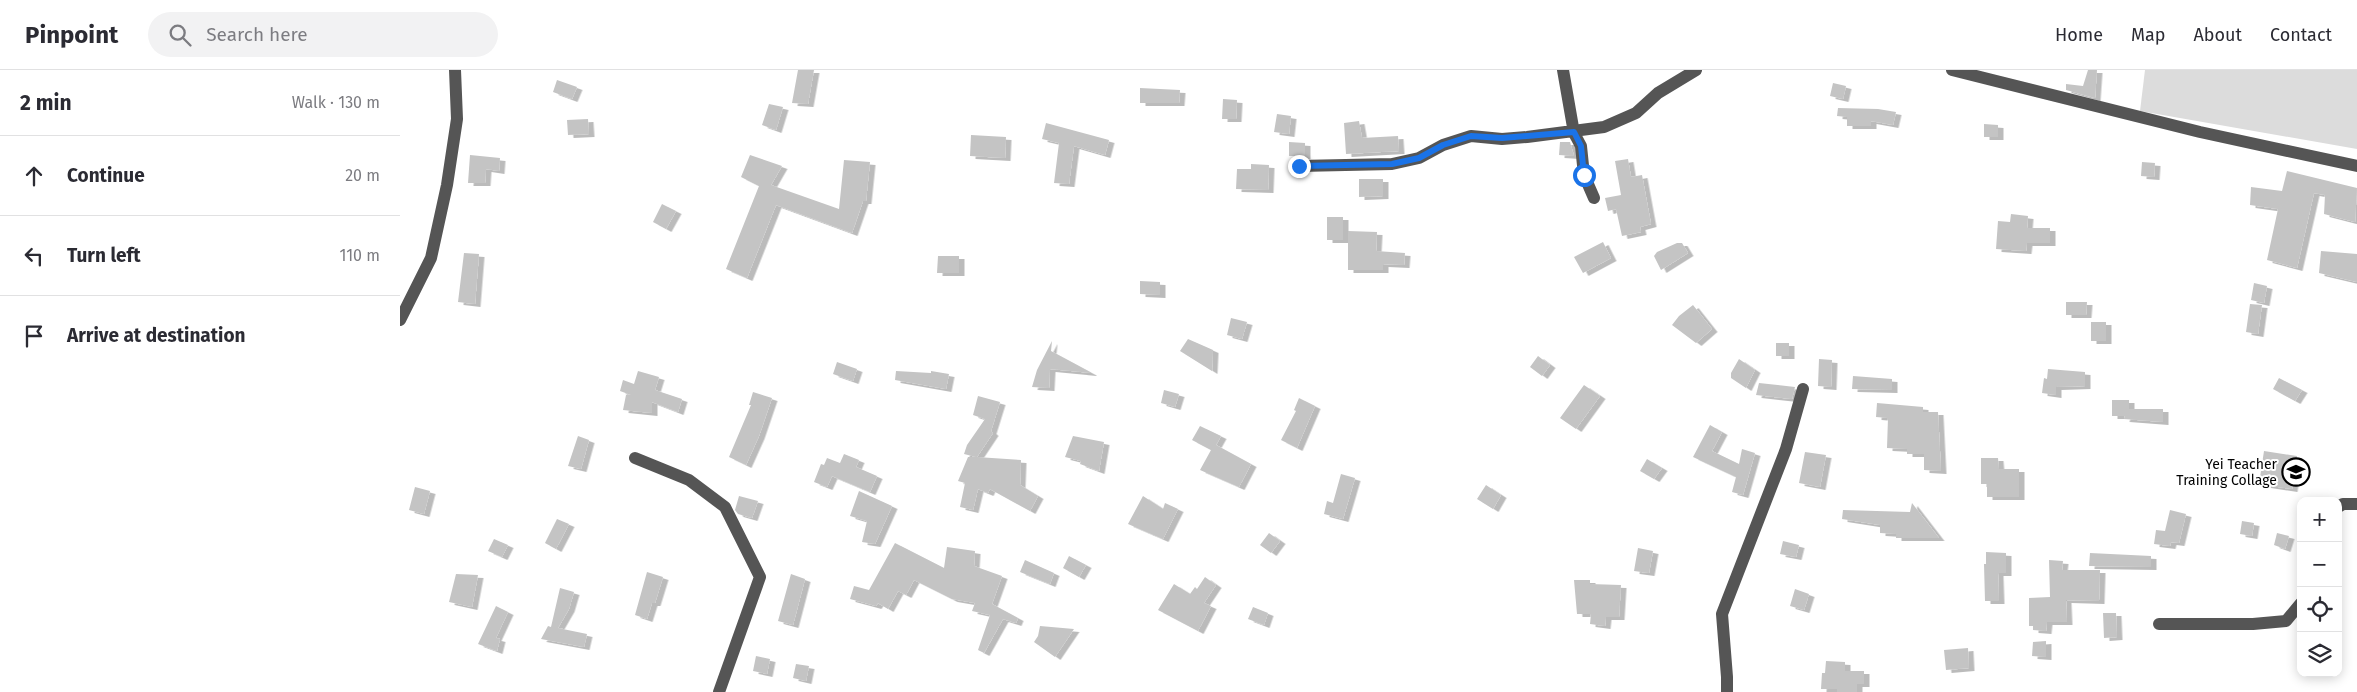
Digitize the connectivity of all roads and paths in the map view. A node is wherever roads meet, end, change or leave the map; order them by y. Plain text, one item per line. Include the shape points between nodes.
1 (455, 70) edge
2 (1563, 70) edge
3 (1696, 70) edge
4 (1952, 70) edge
5 (1574, 132) junction
6 (1299, 166) dead end
7 (2357, 166) edge
8 (1594, 198) dead end
9 (400, 320) edge
10 (1803, 389) dead end
11 (635, 458) dead end
12 (2357, 504) edge
13 (2342, 505) edge
14 (2297, 608) edge
15 (2159, 624) dead end
16 (719, 692) edge
17 (1727, 692) edge

1 - 9 street via 457,119 431,258
2 - 5 street
3 - 5 street via 1658,93 1636,113 1604,127
4 - 7 street via 2200,132
5 - 6 street via 1502,138 1471,136 1443,145 1419,158 1392,164
5 - 8 street via 1581,146 1584,175
10 - 17 street via 1786,449 1722,614
11 - 16 street via 689,480 725,507 760,577
12 - 13 street
14 - 15 street via 2286,621

